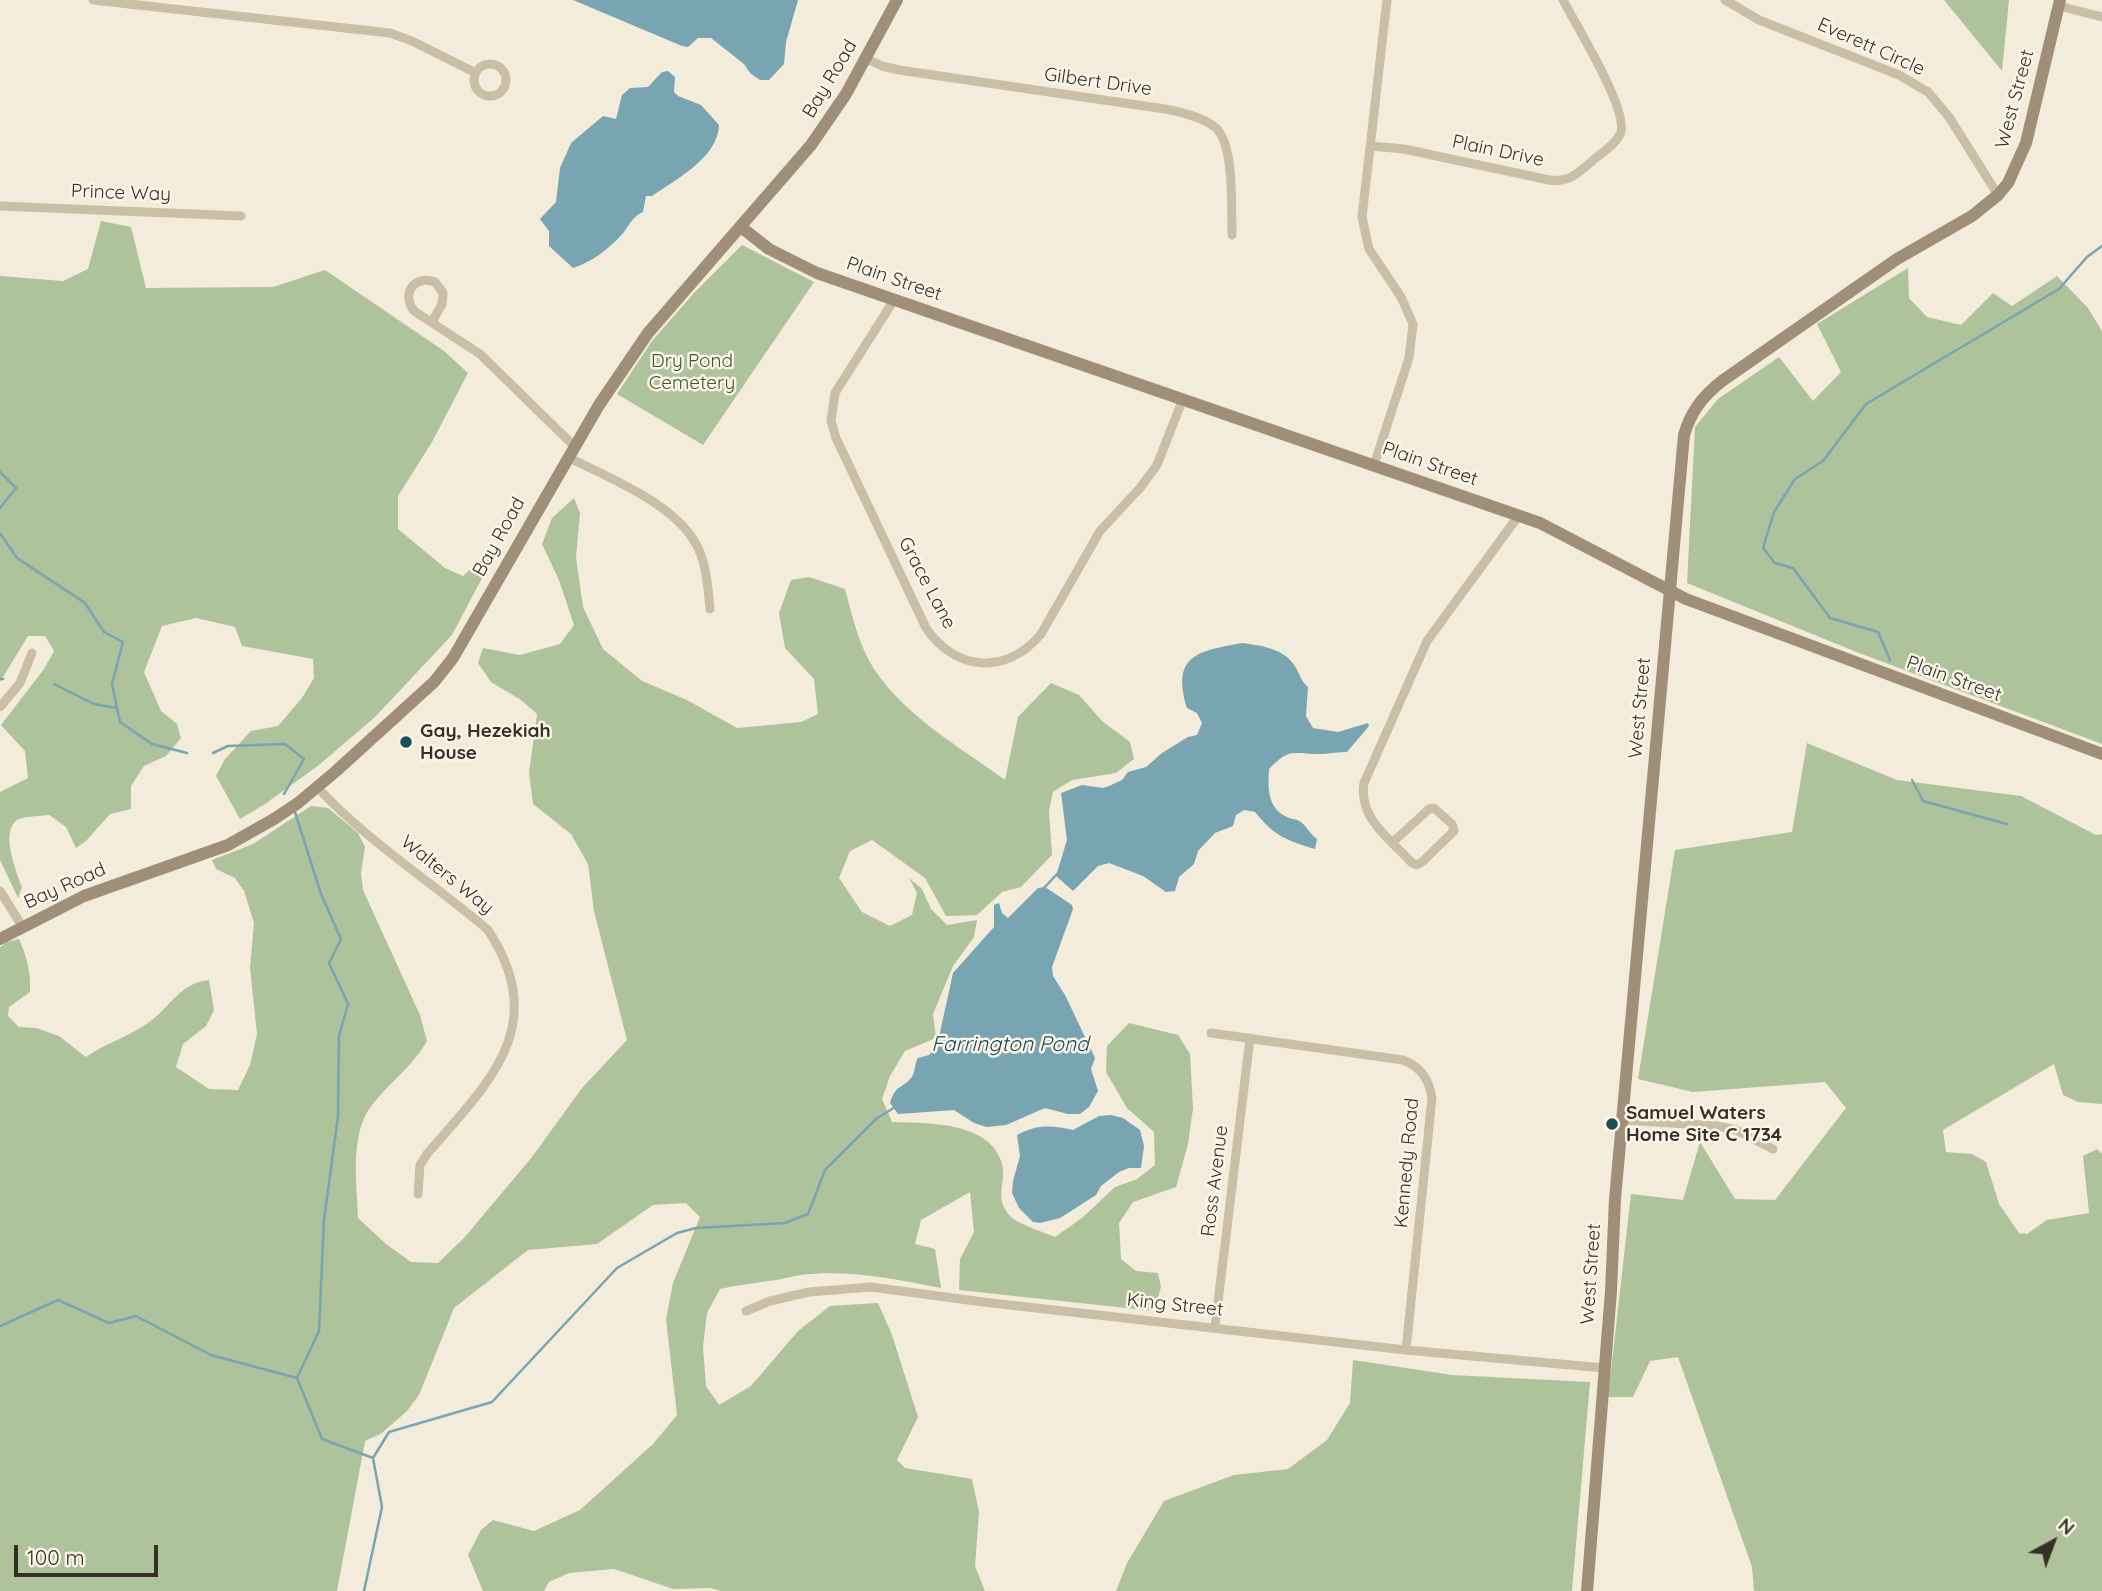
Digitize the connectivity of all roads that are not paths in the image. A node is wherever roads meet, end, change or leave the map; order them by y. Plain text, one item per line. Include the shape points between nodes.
1 (93, 0) edge
2 (897, 0) edge
3 (1387, 0) edge
4 (1563, 0) edge
5 (1725, 0) edge
6 (2059, 3) edge
7 (2102, 17) edge
8 (865, 58) junction
9 (474, 72) dead end
10 (1371, 146) junction
11 (1998, 195) junction
12 (0, 206) edge
13 (241, 216) dead end
14 (740, 227) junction
15 (1233, 235) dead end
16 (894, 300) junction
17 (432, 322) junction
18 (1183, 399) junction
19 (571, 452) junction
20 (1374, 465) junction
21 (1519, 515) junction
22 (1668, 591) junction
23 (710, 609) dead end
24 (32, 653) dead end
25 (0, 707) edge
26 (2102, 754) edge
27 (317, 787) junction
28 (1393, 842) junction
29 (0, 891) edge
30 (22, 926) junction
31 (0, 939) edge
32 (1211, 1033) dead end
33 (1250, 1038) junction
34 (1623, 1120) junction
35 (1773, 1149) dead end
36 (418, 1194) dead end
37 (746, 1311) dead end
38 (1215, 1327) junction
39 (1406, 1350) junction
40 (1604, 1368) junction
41 (1587, 1591) edge

1 - 9 street via 386,32
2 - 8 street, Bay Road
3 - 10 street
4 - 10 street, Plain Drive via 1622,121 1616,140 1574,177 1549,180
5 - 11 street, Everett Circle via 1759,20 1899,75 1927,92 1949,117
6 - 7 street
6 - 11 street, West Street via 2026,143
8 - 14 street, Bay Road via 811,145
8 - 15 street, Gilbert Drive via 899,70 1174,111 1207,123 1224,139
10 - 20 street via 1363,227 1374,258 1406,305 1413,334
11 - 22 street, West Street via 1822,310 1699,402 1681,446
12 - 13 street, Prince Way
14 - 16 street, Plain Street via 805,268
14 - 19 street, Bay Road via 648,333
16 - 18 street, Plain Street
16 - 18 street, Grace Lane via 835,393 831,421 926,628 943,648 965,660 1002,661 1041,634 1100,531 1157,465
17 - 17 street via 414,311 408,301 409,290 420,280 435,282 443,293
17 - 19 street via 486,359
18 - 20 street, Plain Street
19 - 23 street via 664,508 684,526 703,559
19 - 27 street, Bay Road via 453,658 434,682
20 - 21 street, Plain Street
21 - 22 street, Plain Street
21 - 28 street via 1427,641 1370,765 1363,800 1373,822
22 - 26 street, Plain Street
22 - 34 street, West Street
24 - 25 street via 20,683
27 - 30 street, Bay Road via 228,845 96,892
27 - 36 street, Walters Way via 367,834 488,930 509,970 514,1025 499,1065 420,1165
28 - 28 street via 1432,808 1454,829 1417,865
29 - 30 street
30 - 31 street, Bay Road
32 - 33 street, Kennedy Road
33 - 38 street, Ross Avenue
33 - 39 street, Kennedy Road via 1403,1060 1416,1065 1430,1086
34 - 35 street via 1718,1126
34 - 40 street, West Street
37 - 38 street, King Street via 809,1292 871,1287
38 - 39 street, King Street
39 - 40 street, King Street
40 - 41 street, West Street

